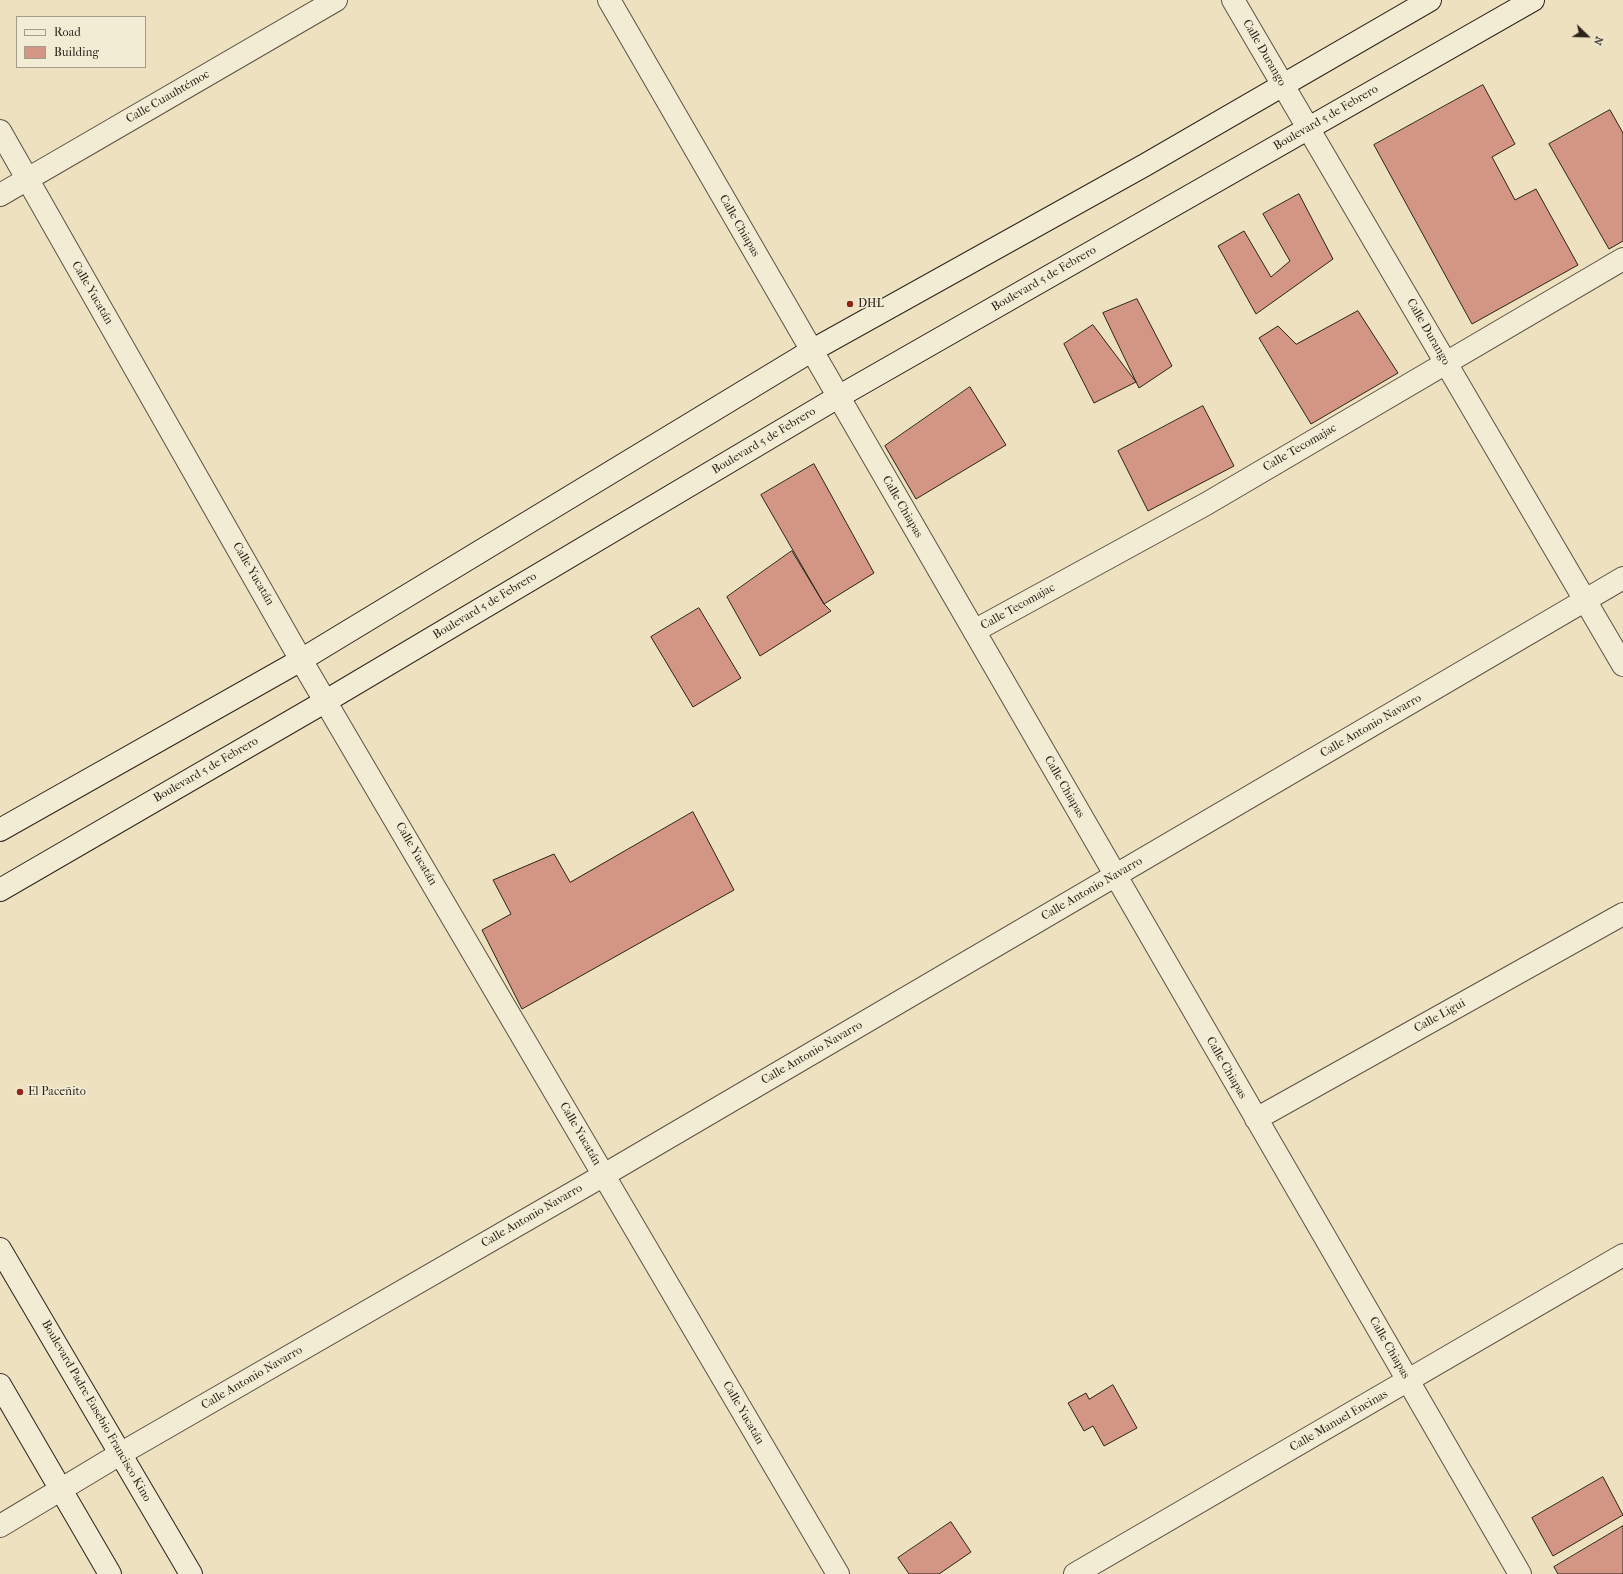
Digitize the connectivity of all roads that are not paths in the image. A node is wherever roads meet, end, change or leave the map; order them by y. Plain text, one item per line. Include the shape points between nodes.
1 (336, 0) edge
2 (609, 0) edge
3 (1234, 0) edge
4 (1430, 0) edge
5 (1533, 0) edge
6 (1283, 84) junction
7 (1309, 128) junction
8 (0, 131) edge
9 (28, 179) junction
10 (0, 195) edge
11 (1623, 259) edge
12 (811, 351) junction
13 (1446, 362) junction
14 (838, 397) junction
15 (1623, 578) edge
16 (1585, 599) junction
17 (974, 631) junction
18 (301, 660) junction
19 (1623, 665) edge
20 (326, 701) junction
21 (0, 830) edge
22 (1115, 875) junction
23 (0, 890) edge
24 (1623, 914) edge
25 (1256, 1119) junction
26 (604, 1175) junction
27 (0, 1249) edge
28 (1623, 1255) edge
29 (1408, 1381) junction
30 (0, 1385) edge
31 (120, 1454) junction
32 (62, 1490) junction
33 (0, 1526) edge
34 (110, 1574) edge
35 (191, 1574) edge
36 (838, 1574) edge
37 (1075, 1574) edge
38 (1520, 1574) edge

1 - 9 street, Calle Cuauhtémoc
2 - 12 street, Calle Chiapas
3 - 6 street, Calle Durango
4 - 6 street
5 - 7 street, Boulevard 5 de Febrero
6 - 7 street, Calle Durango
6 - 12 street via 1145,165
7 - 13 street, Calle Durango
7 - 14 street, Boulevard 5 de Febrero
8 - 9 street, Calle Yucatán
9 - 10 street, Calle Cuauhtémoc
9 - 18 street, Calle Yucatán
11 - 13 street, Calle Tecomajac
12 - 14 street, Calle Chiapas
12 - 18 street
13 - 16 street, Calle Durango
13 - 17 street, Calle Tecomajac via 1206,504
14 - 17 street, Calle Chiapas
14 - 20 street, Boulevard 5 de Febrero
15 - 16 street, Calle Antonio Navarro
16 - 19 street, Calle Durango
16 - 22 street, Calle Antonio Navarro
17 - 22 street, Calle Chiapas
18 - 20 street, Calle Yucatán
18 - 21 street
20 - 23 street, Boulevard 5 de Febrero
20 - 26 street, Calle Yucatán
22 - 25 street, Calle Chiapas
22 - 26 street, Calle Antonio Navarro
24 - 25 street, Calle Ligui
25 - 29 street, Calle Chiapas
26 - 31 street, Calle Antonio Navarro
26 - 36 street, Calle Yucatán
27 - 31 street, Boulevard Padre Eusebio Francisco Kino
28 - 29 street, Calle Manuel Encinas
29 - 37 street, Calle Manuel Encinas
29 - 38 street, Calle Chiapas
30 - 32 street
31 - 32 street, Calle Antonio Navarro
31 - 35 street, Boulevard Padre Eusebio Francisco Kino
32 - 33 street, Calle Antonio Navarro
32 - 34 street

